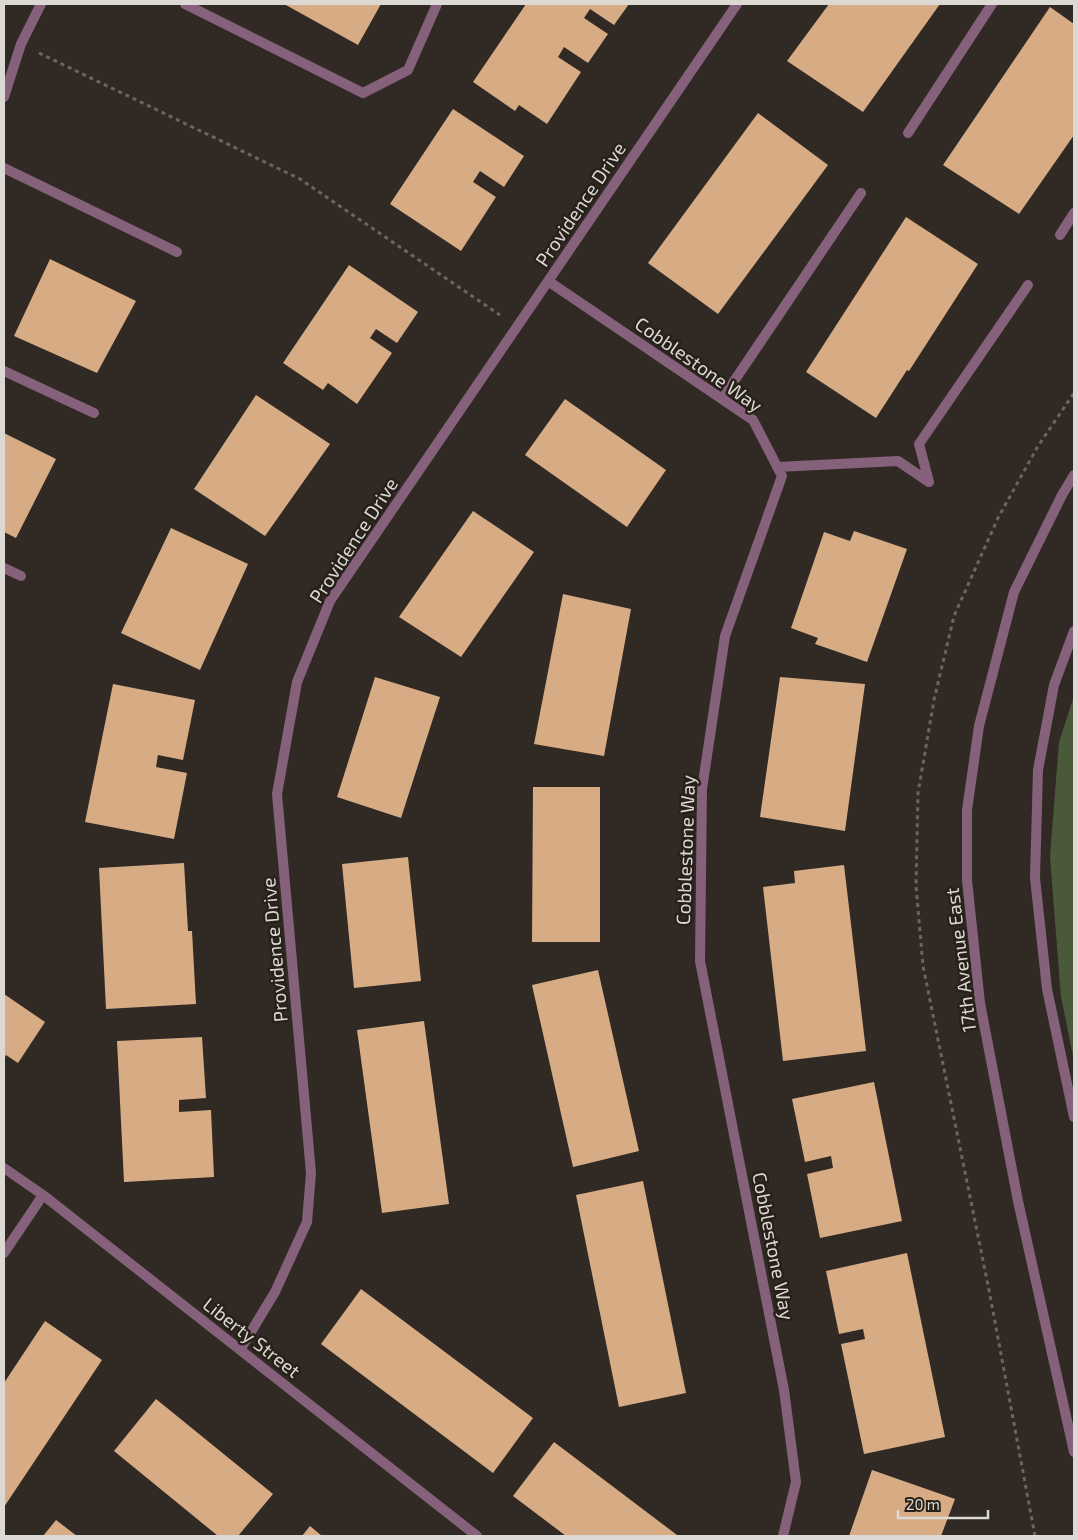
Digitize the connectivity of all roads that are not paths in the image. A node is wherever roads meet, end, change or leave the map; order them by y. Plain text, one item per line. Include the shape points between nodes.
1 (41, 4) edge
2 (185, 4) edge
3 (437, 4) edge
4 (737, 4) edge
5 (992, 4) edge
6 (4, 96) edge
7 (908, 133) dead end
8 (4, 168) edge
9 (861, 193) dead end
10 (1074, 213) edge
11 (1060, 235) dead end
12 (177, 252) dead end
13 (548, 281) junction
14 (1028, 284) dead end
15 (4, 371) edge
16 (722, 399) junction
17 (94, 413) dead end
18 (777, 467) junction
19 (1074, 475) edge
20 (4, 568) edge
21 (20, 576) dead end
22 (1074, 631) edge
23 (1074, 1118) edge
24 (4, 1168) edge
25 (43, 1195) junction
26 (4, 1253) edge
27 (240, 1350) junction
28 (1074, 1452) edge
29 (477, 1536) edge
30 (783, 1536) edge

1 - 6 street via 21,44
2 - 3 street via 363,93 408,70
4 - 13 street, Providence Drive
5 - 7 street
8 - 12 street
9 - 16 street
10 - 11 street
13 - 16 street, Cobblestone Way
13 - 27 street, Providence Drive via 330,601 297,682 277,794 311,1174 308,1212 307,1222 275,1292
14 - 18 street via 919,444 929,482 898,461
15 - 17 street
16 - 18 street, Cobblestone Way via 753,420
18 - 30 street, Cobblestone Way via 782,476 725,636 702,789 700,961 784,1390 796,1482
19 - 28 street, 17th Avenue East via 1014,592 979,726 967,810 967,880 980,1003 1018,1201
20 - 21 street
22 - 23 street via 1054,685 1038,770 1034,878 1047,989
24 - 25 street, Liberty Street
25 - 26 street
25 - 27 street, Liberty Street
27 - 29 street, Liberty Street

